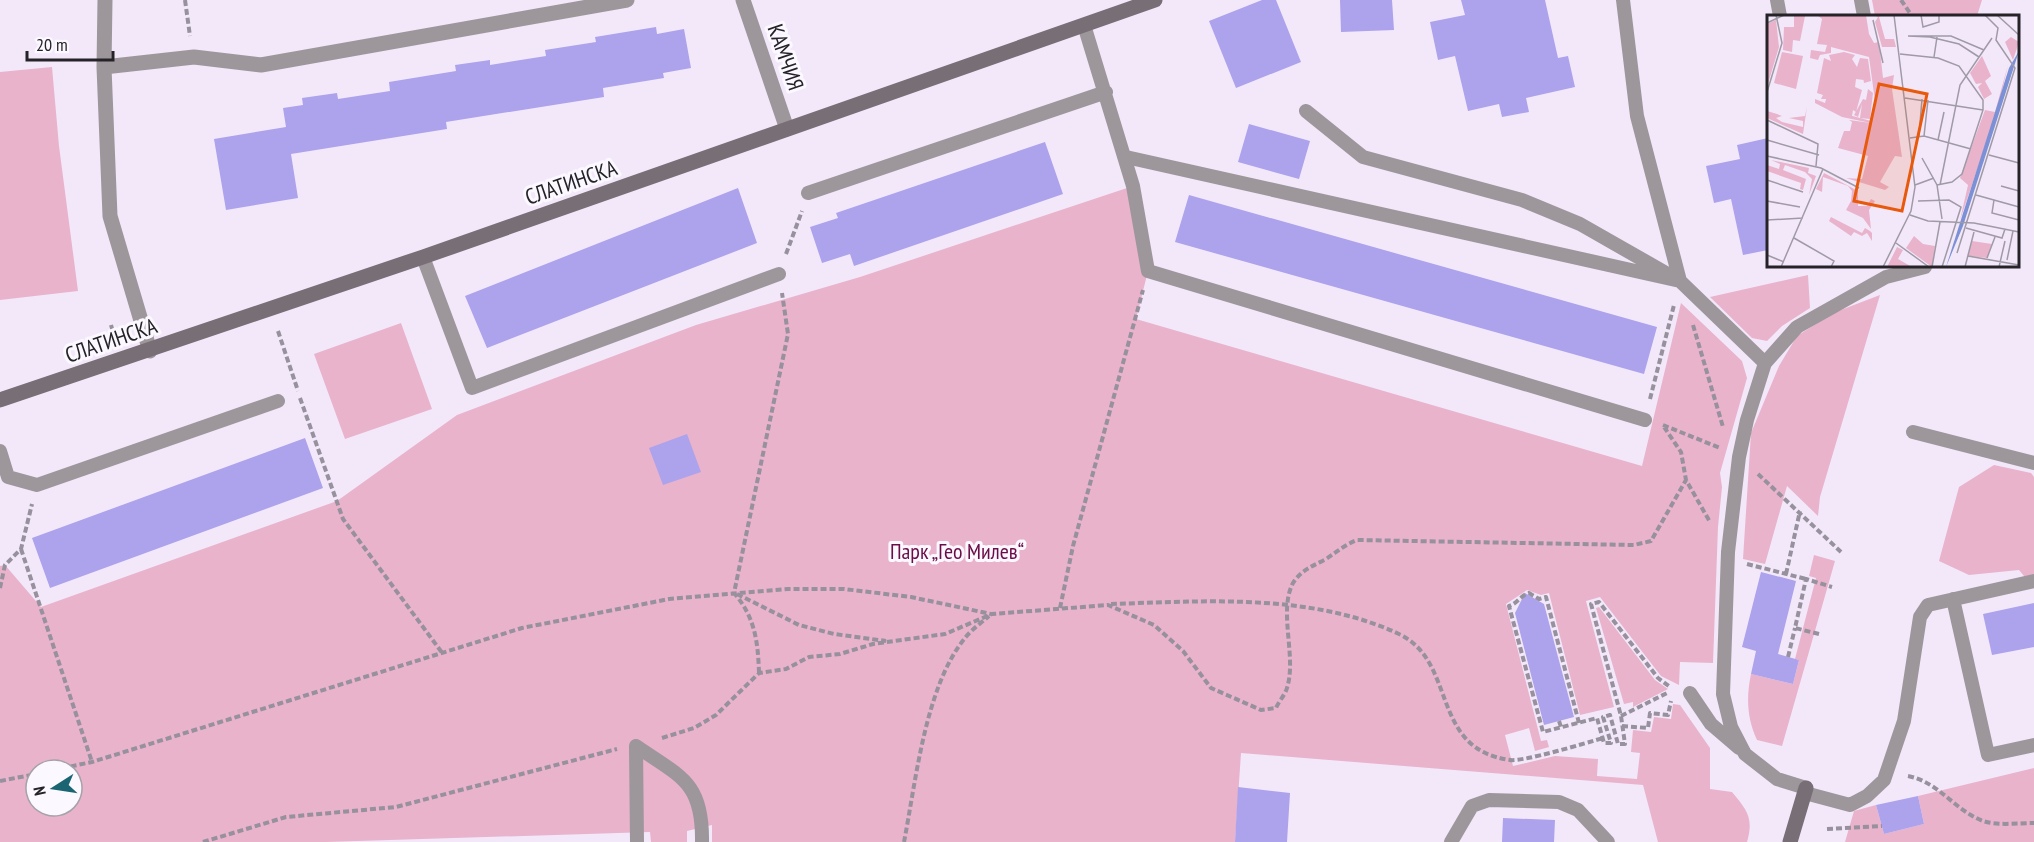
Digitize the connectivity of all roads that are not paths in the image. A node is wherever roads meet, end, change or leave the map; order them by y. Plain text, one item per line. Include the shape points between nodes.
1 (105, 0) edge
2 (627, 0) edge
3 (743, 0) edge
4 (1155, 0) edge
5 (1623, 0) edge
6 (1777, 0) edge
7 (1861, 0) edge
8 (1780, 15) edge
9 (1864, 15) edge
10 (1084, 25) junction
11 (104, 67) junction
12 (1106, 92) junction
13 (1305, 111) dead end
14 (788, 129) junction
15 (1126, 157) junction
16 (808, 193) road end
17 (423, 257) junction
18 (1925, 267) edge
19 (779, 274) road end
20 (1680, 281) junction
21 (150, 351) junction
22 (1765, 363) junction
23 (0, 400) edge
24 (278, 401) dead end
25 (1645, 420) road end
26 (1913, 432) dead end
27 (0, 451) edge
28 (2034, 463) edge
29 (2034, 581) edge
30 (1953, 598) junction
31 (1690, 693) road end
32 (2034, 745) edge
33 (1745, 754) junction
34 (1805, 791) junction
35 (637, 842) edge
36 (702, 842) edge
37 (1451, 842) edge
38 (1608, 842) edge
39 (1790, 842) edge

1 - 11 street
2 - 11 street via 261,65 194,57
3 - 14 street, КАМЧИЯ
4 - 10 street, СЛАТИНСКА
5 - 20 lane via 1637,116
6 - 8 lane
7 - 9 lane
10 - 12 lane
10 - 14 street, СЛАТИНСКА
11 - 21 street via 110,216
12 - 15 lane
12 - 16 lane
13 - 20 lane via 1363,157 1522,200 1580,224
14 - 17 street, СЛАТИНСКА
15 - 20 lane
15 - 25 lane via 1148,271
17 - 19 lane via 472,388
17 - 21 street, СЛАТИНСКА
18 - 22 lane via 1886,277 1797,327
20 - 22 lane
21 - 23 street, СЛАТИНСКА
22 - 33 lane via 1738,457 1728,552 1723,694 1731,727
24 - 27 lane via 37,485 8,477
26 - 28 lane
29 - 30 lane
30 - 32 lane via 1988,755
30 - 34 lane via 1928,605 1920,617 1904,721 1884,780 1850,805
31 - 33 lane via 1711,724
33 - 34 lane via 1777,779
34 - 39 street
35 - 36 lane via 636,746 686,780 698,799
37 - 38 lane via 1472,806 1489,800 1559,802 1578,810

